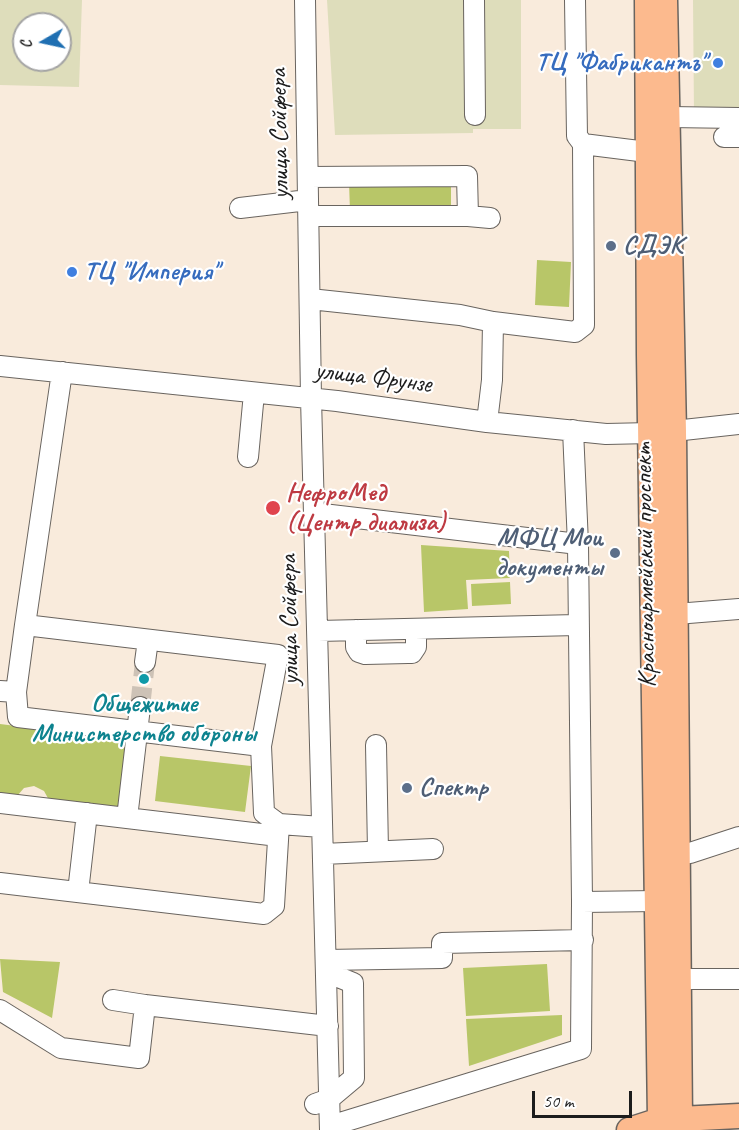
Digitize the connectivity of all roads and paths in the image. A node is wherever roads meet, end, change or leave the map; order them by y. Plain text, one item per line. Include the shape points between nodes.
1 (305, 0) edge
2 (474, 0) edge
3 (575, 0) edge
4 (647, 0) edge
5 (665, 0) edge
6 (475, 115) dead end
7 (669, 117) junction
8 (739, 118) edge
9 (583, 144) junction
10 (647, 152) junction
11 (308, 177) junction
12 (240, 208) dead end
13 (308, 208) junction
14 (468, 216) junction
15 (490, 218) dead end
16 (310, 299) junction
17 (493, 322) junction
18 (0, 366) edge
19 (62, 372) junction
20 (254, 393) junction
21 (311, 398) junction
22 (487, 422) junction
23 (739, 424) edge
24 (573, 430) junction
25 (662, 432) junction
26 (248, 457) dead end
27 (314, 513) junction
28 (578, 544) junction
29 (739, 609) edge
30 (676, 614) junction
31 (25, 625) junction
32 (577, 625) junction
33 (318, 631) junction
34 (148, 640) junction
35 (145, 662) tunnel mouth
36 (8, 691) edge
37 (140, 707) tunnel mouth
38 (137, 731) junction
39 (376, 745) dead end
40 (261, 746) junction
41 (0, 803) edge
42 (87, 813) junction
43 (127, 818) junction
44 (322, 827) junction
45 (279, 830) junction
46 (739, 837) edge
47 (433, 849) dead end
48 (378, 851) junction
49 (323, 854) junction
50 (677, 854) junction
51 (0, 883) edge
52 (78, 892) junction
53 (657, 901) junction
54 (582, 902) junction
55 (583, 940) junction
56 (326, 966) junction
57 (677, 979) junction
58 (739, 979) edge
59 (113, 1000) dead end
60 (145, 1005) junction
61 (0, 1010) edge
62 (328, 1026) junction
63 (322, 1102) junction
64 (739, 1116) edge
65 (670, 1125) edge
66 (330, 1128) edge
67 (629, 1130) edge

1 - 11 street, улица Сойфера
2 - 6 street
3 - 9 street via 577,136
4 - 10 main road, Красноармейский проспект
5 - 7 main road, Красноармейский проспект
7 - 8 street
7 - 25 main road, Красноармейский проспект
9 - 10 street
9 - 17 street via 584,325 576,332
10 - 25 main road, Красноармейский проспект
11 - 13 street, улица Сойфера
11 - 14 street via 467,176
12 - 13 street
13 - 14 street
13 - 16 street, улица Сойфера
14 - 15 street
16 - 17 street
16 - 21 street, улица Сойфера
17 - 22 street
18 - 19 street, улица Фрунзе
19 - 20 street, улица Фрунзе
19 - 31 street
20 - 21 street, улица Фрунзе
20 - 26 street
21 - 22 street, улица Фрунзе
21 - 27 street, улица Сойфера
22 - 24 street, улица Фрунзе
23 - 25 street, улица Фрунзе
24 - 25 street, улица Фрунзе via 606,434
24 - 28 street
25 - 30 main road, Красноармейский проспект
25 - 53 main road, Красноармейский проспект
27 - 28 street
27 - 33 street, улица Сойфера
28 - 32 street
29 - 30 street
30 - 50 main road, Красноармейский проспект
31 - 34 street
31 - 36 street
32 - 33 street
32 - 54 street
33 - 44 street, улица Сойфера
34 - 35 street
34 - 40 street via 278,655
36 - 38 street via 18,717
37 - 38 street
38 - 40 street
38 - 43 street
39 - 48 street
40 - 45 street via 264,813
41 - 42 street
42 - 43 street
42 - 52 street
43 - 45 street
44 - 45 street
44 - 49 street, улица Сойфера
45 - 52 street via 274,906 264,914
46 - 50 street
47 - 48 street
48 - 49 street
49 - 56 street, улица Сойфера
50 - 57 main road, Красноармейский проспект
51 - 52 street
53 - 54 street
53 - 65 main road, Красноармейский проспект
54 - 55 street
55 - 56 street via 442,943 442,958
55 - 66 street via 581,1049
56 - 62 street, улица Сойфера
56 - 63 street via 353,983 354,1078
57 - 58 street
57 - 65 main road, Красноармейский проспект
59 - 60 street
60 - 61 street via 139,1058 61,1048
60 - 62 street
62 - 63 street, улица Сойфера
63 - 66 street, улица Сойфера
64 - 65 main road
65 - 67 main road

